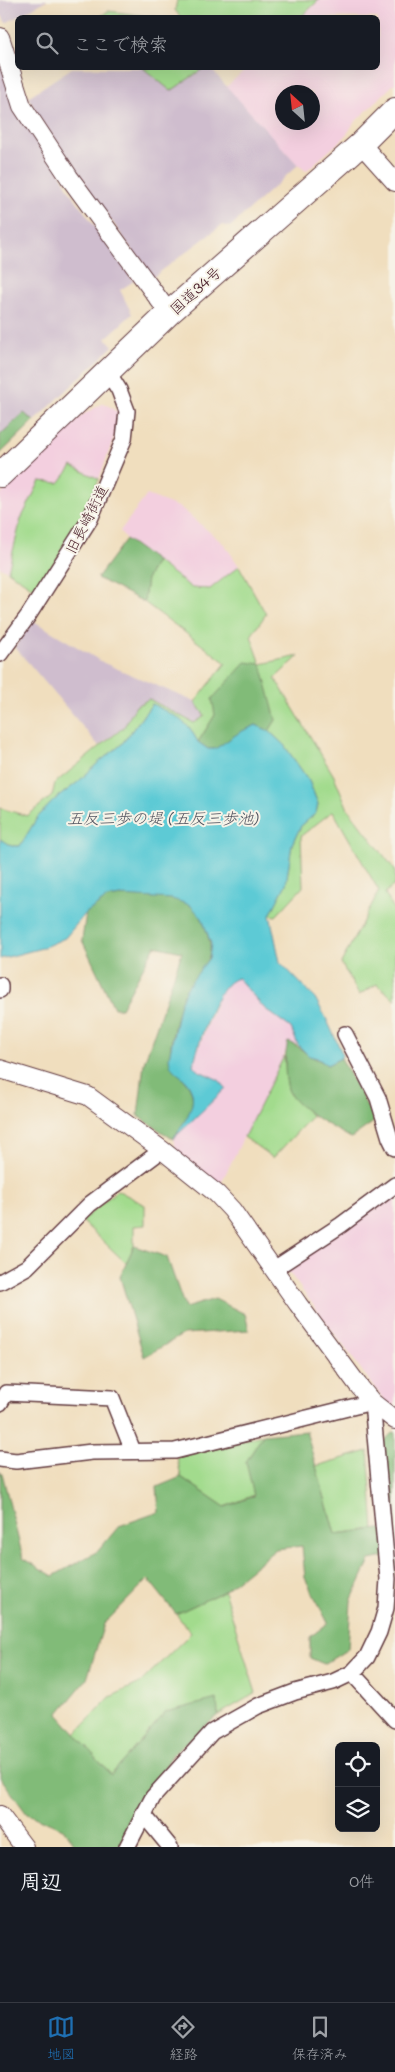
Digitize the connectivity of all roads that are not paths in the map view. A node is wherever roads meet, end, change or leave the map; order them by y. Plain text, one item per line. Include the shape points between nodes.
1 (0, 37) edge
2 (395, 110) edge
3 (361, 144) junction
4 (395, 182) edge
5 (169, 312) junction
6 (108, 372) junction
7 (0, 475) edge
8 (0, 654) edge
9 (0, 985) edge
10 (0, 990) edge
11 (345, 1034) dead end
12 (0, 1069) edge
13 (395, 1148) edge
14 (162, 1150) junction
15 (395, 1185) edge
16 (274, 1269) junction
17 (0, 1282) edge
18 (372, 1402) junction
19 (0, 1403) edge
20 (395, 1420) edge
21 (133, 1451) junction
22 (0, 1459) edge
23 (352, 1673) junction
24 (395, 1720) edge
25 (143, 1814) junction
26 (0, 1815) edge
27 (24, 1847) edge
28 (127, 1847) edge
29 (170, 1847) edge

1 - 5 street via 22,106 69,177
2 - 3 highway, 国道34号
3 - 4 street
3 - 5 highway, 国道34号
5 - 6 highway, 国道34号
6 - 7 highway, 国道34号
6 - 8 street, 旧長崎街道 via 127,410 124,439 90,519
9 - 10 street
11 - 13 street via 378,1098
12 - 14 street via 88,1096
14 - 16 street via 217,1194
14 - 17 street via 90,1204 27,1267
15 - 16 street via 342,1225
16 - 18 street
18 - 20 street
18 - 21 street via 175,1451
18 - 23 street via 388,1579 386,1608 367,1657
19 - 21 street via 6,1393 112,1398
21 - 22 street via 16,1461
23 - 24 street
23 - 25 street via 258,1706 212,1732 153,1797
25 - 28 street
25 - 29 street
26 - 27 street

